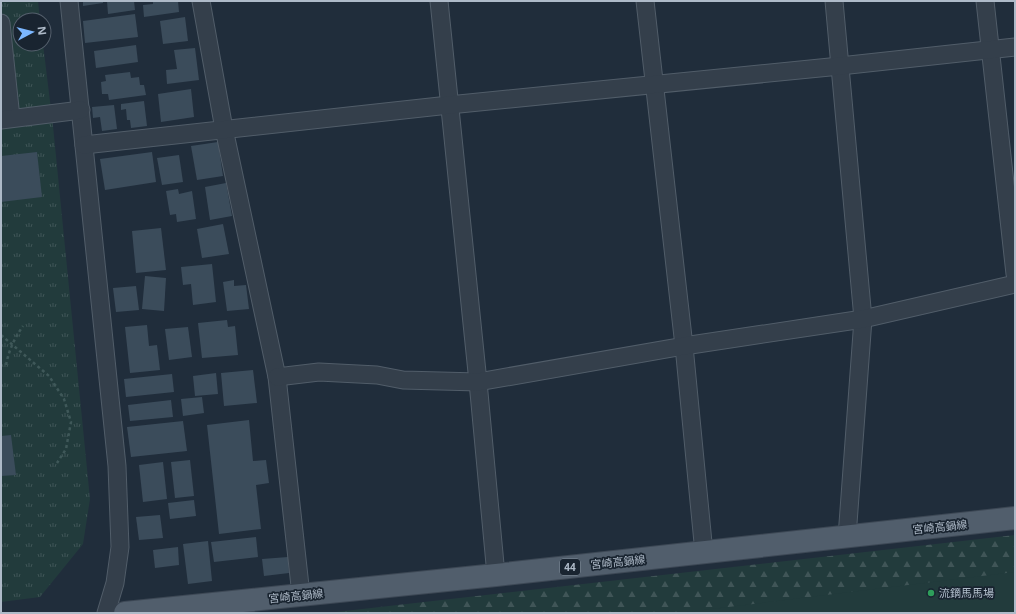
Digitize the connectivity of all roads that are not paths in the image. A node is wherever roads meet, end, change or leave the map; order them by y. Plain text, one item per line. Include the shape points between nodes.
1 (69, 1) edge
2 (201, 1) edge
3 (439, 1) edge
4 (645, 1) edge
5 (834, 1) edge
6 (985, 1) edge
7 (1, 23) edge
8 (1015, 47) edge
9 (990, 50) junction
10 (840, 66) junction
11 (654, 84) junction
12 (5, 96) edge
13 (449, 105) junction
14 (81, 110) junction
15 (6, 119) edge
16 (224, 129) junction
17 (84, 144) junction
18 (1015, 274) edge
19 (1015, 284) edge
20 (863, 319) junction
21 (684, 346) junction
22 (277, 377) junction
23 (478, 382) junction
24 (1015, 518) edge
25 (847, 537) junction
26 (704, 553) junction
27 (496, 575) junction
28 (301, 595) junction
29 (106, 613) edge
30 (125, 613) edge

1 - 14 street
2 - 16 street
3 - 13 street
4 - 11 street
5 - 10 street
6 - 9 street
7 - 12 street
8 - 9 street
9 - 10 street
9 - 18 street
10 - 11 street
10 - 20 street
11 - 13 street
11 - 21 street
12 - 15 street
13 - 16 street
13 - 23 street
14 - 15 street
14 - 17 street
16 - 17 street
16 - 22 street
17 - 29 street via 117,466 120,547 115,582
19 - 20 street
20 - 21 street
20 - 25 street
21 - 23 street
21 - 26 street
22 - 23 street via 319,372 377,375 404,380
22 - 28 street
23 - 27 street
24 - 25 main road, 宮崎高鍋線 / 44
25 - 26 main road, 宮崎高鍋線 / 44
26 - 27 main road, 宮崎高鍋線 / 44
27 - 28 main road, 宮崎高鍋線 / 44
28 - 30 main road, 宮崎高鍋線 / 44

